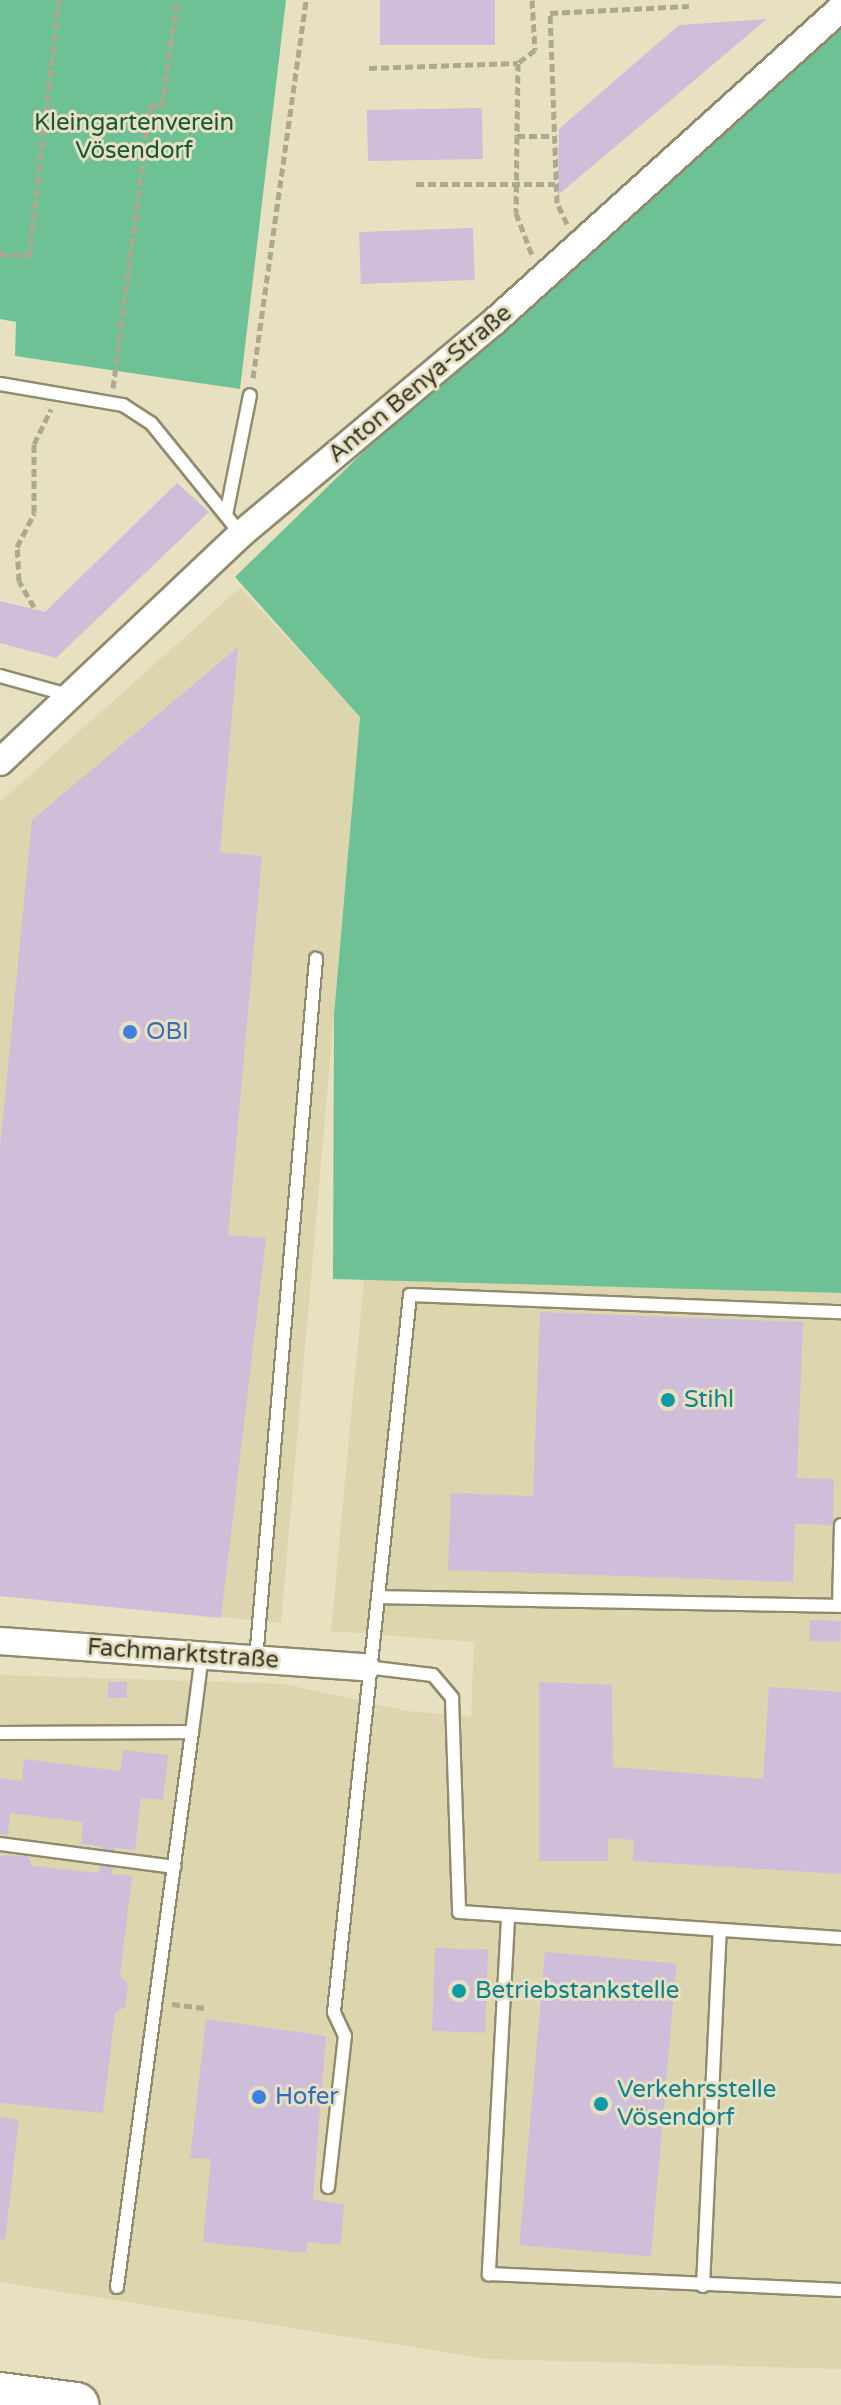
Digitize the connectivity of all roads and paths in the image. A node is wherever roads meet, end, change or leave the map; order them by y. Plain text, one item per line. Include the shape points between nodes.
1 (59, 0) edge
2 (177, 0) edge
3 (306, 0) edge
4 (532, 0) edge
5 (689, 6) dead end
6 (841, 8) edge
7 (518, 63) junction
8 (369, 68) dead end
9 (517, 136) junction
10 (553, 136) junction
11 (516, 183) junction
12 (416, 184) dead end
13 (556, 184) junction
14 (578, 246) junction
15 (0, 254) edge
16 (544, 277) junction
17 (0, 384) edge
18 (61, 391) junction
19 (250, 395) joint
20 (112, 402) junction
21 (234, 525) junction
22 (34, 607) dead end
23 (0, 676) edge
24 (68, 695) junction
25 (0, 762) edge
26 (316, 959) dead end
27 (841, 1312) edge
28 (841, 1525) edge
29 (380, 1597) junction
30 (0, 1641) edge
31 (202, 1655) junction
32 (256, 1659) junction
33 (366, 1667) junction
34 (192, 1732) junction
35 (0, 1733) edge
36 (0, 1844) edge
37 (174, 1867) junction
38 (508, 1919) junction
39 (720, 1932) junction
40 (841, 1938) edge
41 (189, 2006) dead end
42 (207, 2008) dead end
43 (328, 2187) dead end
44 (703, 2286) junction
45 (117, 2287) dead end
46 (841, 2290) edge
47 (0, 2395) edge
48 (76, 2405) edge

1 - 15 path via 29,256
2 - 20 path via 162,106 150,106
3 - 19 path
4 - 7 path via 535,50
5 - 10 path via 550,13
6 - 14 street, Anton Benya-Straße
7 - 8 path
7 - 9 path
9 - 10 path
9 - 11 path
10 - 13 path
11 - 12 path
11 - 13 path
11 - 16 path via 524,243
13 - 14 path via 557,203
14 - 16 street, Anton Benya-Straße
16 - 21 street, Anton Benya-Straße
17 - 18 lane
18 - 20 lane
18 - 22 path via 34,444 34,513 17,547 19,581
19 - 21 lane
20 - 21 lane via 151,423
21 - 24 street, Anton Benya-Straße
23 - 24 lane
24 - 25 street, Anton Benya-Straße
26 - 32 lane
27 - 29 lane via 410,1295
28 - 29 lane via 839,1606
29 - 33 lane
30 - 31 street, Fachmarktstraße
31 - 32 street, Fachmarktstraße
31 - 34 lane
32 - 33 street, Fachmarktstraße
33 - 38 lane via 433,1675 452,1698 459,1912
33 - 43 lane via 334,2012 345,2036
34 - 35 lane
34 - 37 lane
36 - 37 lane
37 - 45 lane
38 - 39 lane
38 - 44 lane via 489,2274
39 - 40 lane
39 - 44 lane
41 - 42 path
44 - 46 lane
47 - 48 highway

